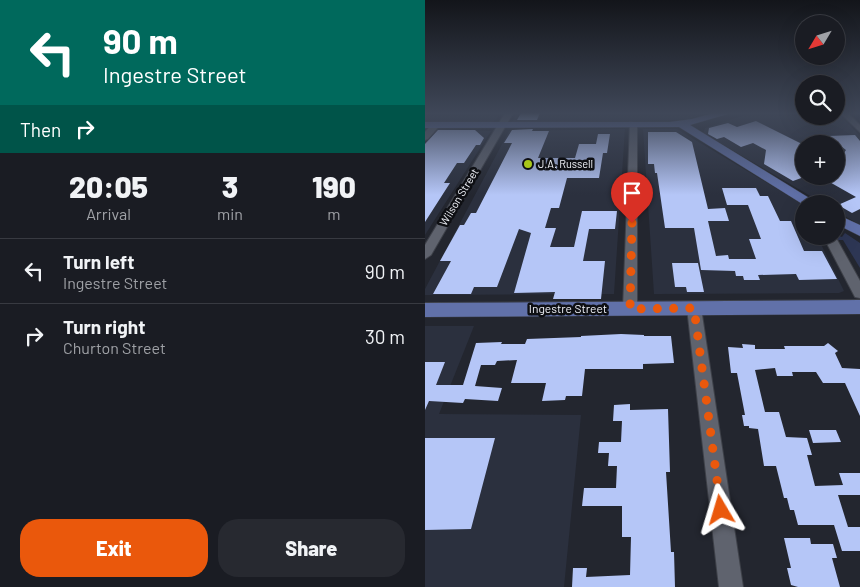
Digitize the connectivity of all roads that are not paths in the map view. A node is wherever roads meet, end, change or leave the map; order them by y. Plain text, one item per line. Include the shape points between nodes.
1 (493, 140) edge
2 (633, 140) edge
3 (709, 140) edge
4 (797, 195) edge
5 (845, 224) edge
6 (860, 231) edge
7 (834, 245) edge
8 (425, 255) edge
9 (860, 293) edge
10 (860, 307) edge
11 (694, 308) junction
12 (630, 309) junction
13 (425, 310) edge
14 (731, 587) edge

1 - 8 street, Wilson Street
2 - 12 street
3 - 4 main road
5 - 6 main road
7 - 9 street
10 - 11 main road, Ingestre Street
11 - 12 main road, Ingestre Street
11 - 14 street
12 - 13 main road, Ingestre Street

